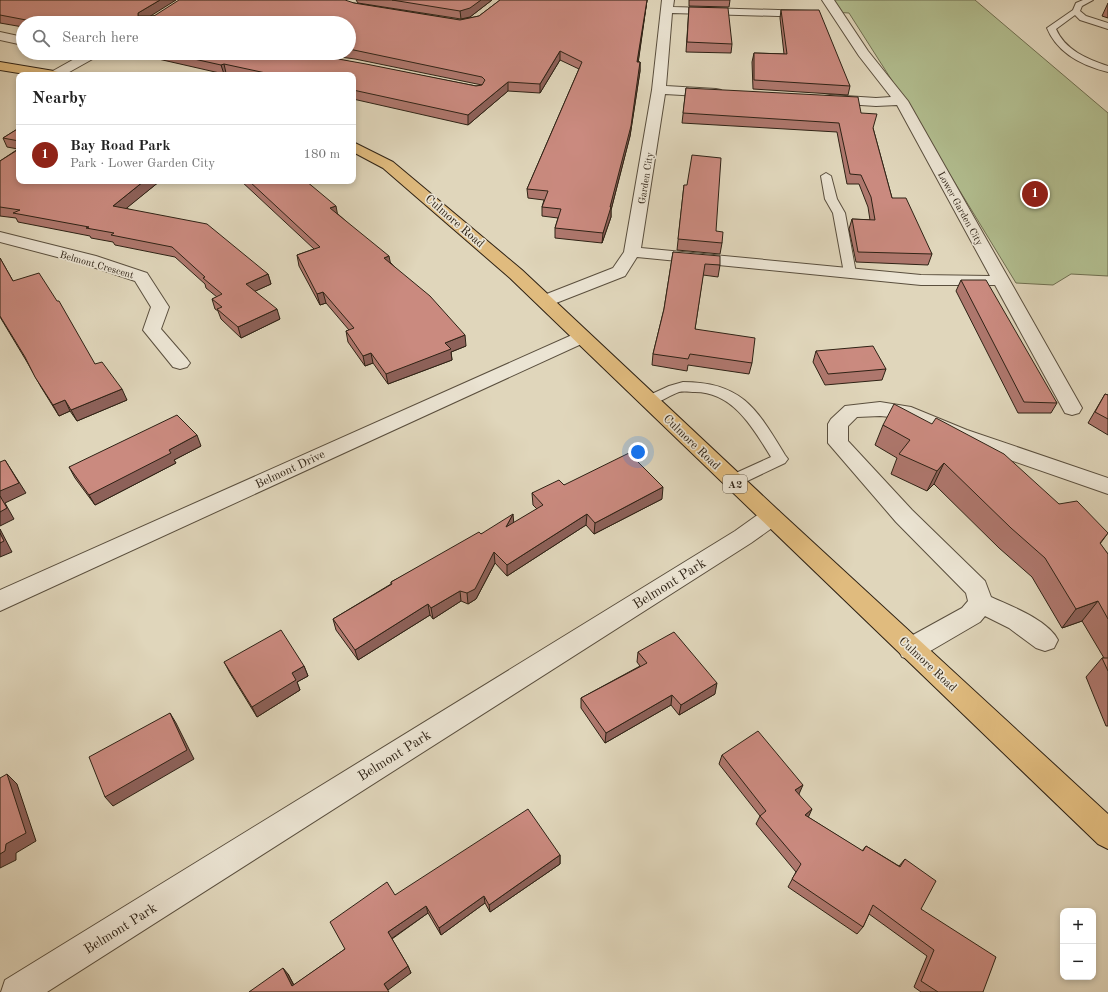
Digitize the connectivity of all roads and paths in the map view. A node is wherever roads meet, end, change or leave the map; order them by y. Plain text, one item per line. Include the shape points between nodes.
1 (828, 0) edge
2 (1089, 0) edge
3 (668, 5) edge
4 (1076, 11) junction
5 (838, 15) junction
6 (1108, 26) edge
7 (0, 36) edge
8 (16, 39) edge
9 (79, 60) edge
10 (0, 66) edge
11 (1108, 69) edge
12 (37, 72) edge
13 (60, 72) edge
14 (659, 90) junction
15 (729, 94) edge
16 (814, 99) edge
17 (901, 101) junction
18 (356, 148) edge
19 (826, 176) dead end
20 (0, 237) edge
21 (632, 252) junction
22 (850, 273) junction
23 (1002, 281) junction
24 (545, 301) junction
25 (581, 337) junction
26 (180, 363) dead end
27 (648, 401) junction
28 (1072, 408) dead end
29 (732, 481) junction
30 (1108, 486) edge
31 (771, 517) junction
32 (0, 601) edge
33 (981, 604) junction
34 (1046, 640) dead end
35 (911, 649) junction
36 (1108, 834) edge
37 (17, 992) edge

1 - 5 street, Lower Garden City
2 - 4 lane via 1079,5
3 - 5 street
3 - 14 street, Garden City
4 - 6 lane via 1083,18
4 - 11 lane via 1051,28 1053,35 1068,51 1085,61
5 - 17 street, Lower Garden City via 863,53
7 - 8 street
9 - 13 street
10 - 12 highway
14 - 15 street
14 - 21 street, Garden City
16 - 17 street
17 - 23 street, Lower Garden City
18 - 24 highway, Culmore Road / A2 via 388,165
19 - 22 lane via 831,199 839,213
20 - 26 street, Belmont Crescent via 90,260 141,277 160,306 152,330
21 - 22 street
21 - 24 street, Garden City via 619,272
22 - 23 street via 920,280
23 - 28 street, Lower Garden City
24 - 25 highway, Culmore Road / A2
25 - 27 highway, Culmore Road / A2
25 - 32 street, Belmont Drive
27 - 29 highway, Culmore Road / A2
27 - 29 lane via 682,387 708,388 730,395 747,410 780,459
29 - 31 highway, Culmore Road / A2
30 - 33 street via 960,435 904,412 880,409 852,411 838,424 838,443 904,516 977,588
31 - 35 highway, Culmore Road / A2
31 - 37 street, Belmont Park
33 - 34 street via 1018,621
33 - 35 street via 971,615
35 - 36 highway, Culmore Road / A2

